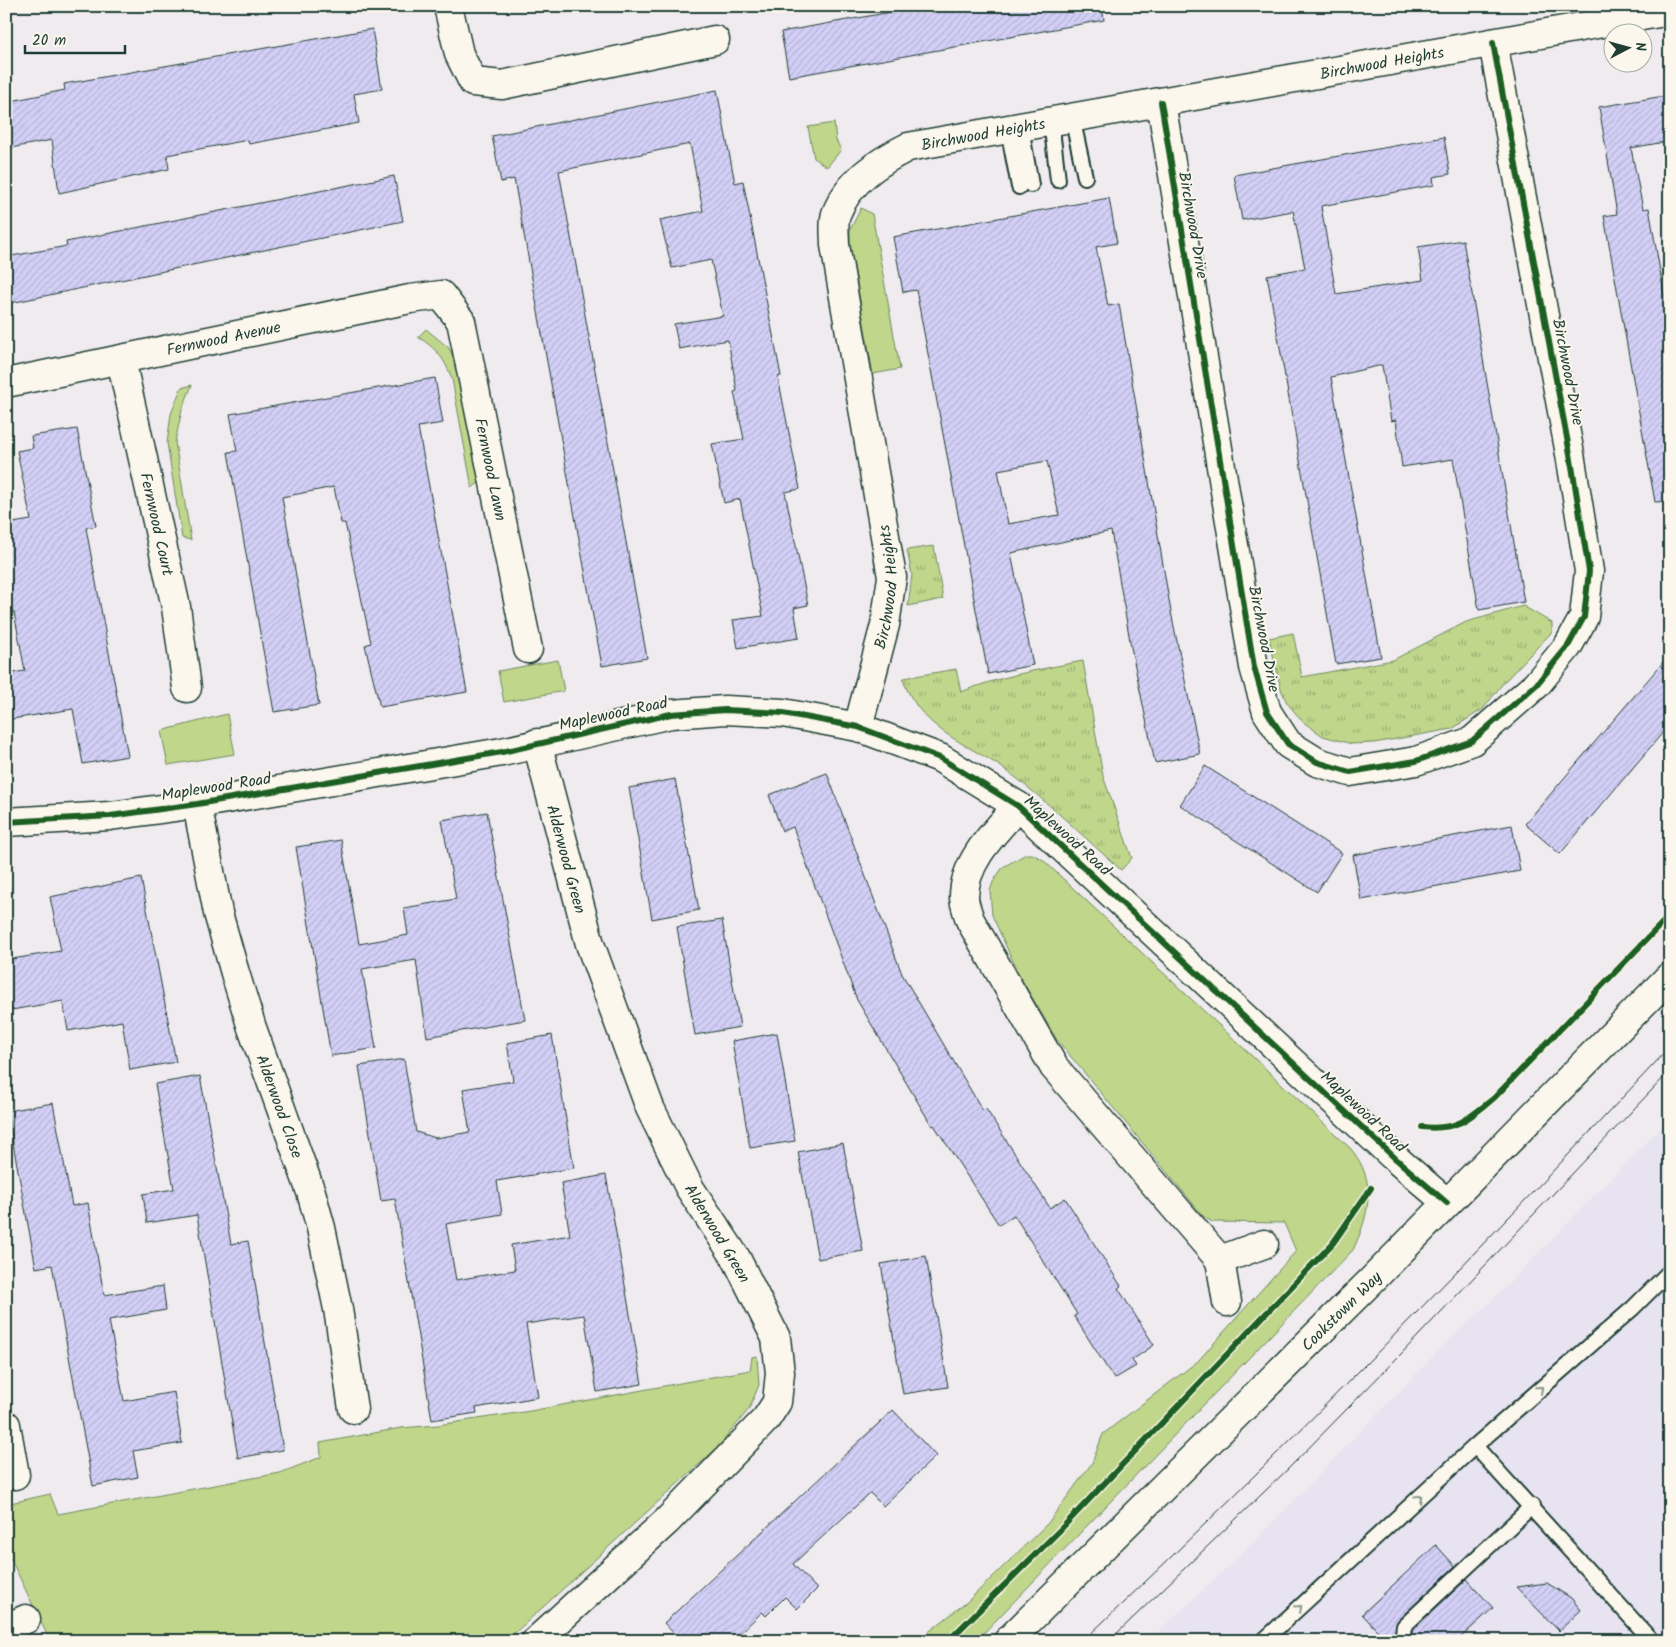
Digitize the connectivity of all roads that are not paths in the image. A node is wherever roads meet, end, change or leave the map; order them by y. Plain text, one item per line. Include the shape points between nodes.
1 (448, 6) edge
2 (1670, 11) edge
3 (715, 40) dead end
4 (1493, 43) junction
5 (1161, 102) junction
6 (1062, 119) junction
7 (1014, 128) junction
8 (1085, 176) dead end
9 (1058, 180) dead end
10 (1025, 186) dead end
11 (441, 296) joint
12 (120, 360) junction
13 (6, 383) edge
14 (528, 649) dead end
15 (188, 688) dead end
16 (858, 727) junction
17 (537, 743) junction
18 (197, 804) junction
19 (1018, 806) junction
20 (6, 822) edge
21 (1670, 976) edge
22 (1447, 1203) junction
23 (1264, 1244) dead end
24 (1220, 1260) junction
25 (1670, 1271) edge
26 (1227, 1302) dead end
27 (353, 1409) dead end
28 (6, 1425) edge
29 (1475, 1446) junction
30 (15, 1475) dead end
31 (1532, 1506) junction
32 (536, 1641) edge
33 (1008, 1641) edge
34 (1263, 1641) edge
35 (1402, 1641) edge
36 (1652, 1641) edge

1 - 3 street via 459,54 473,82 502,85
2 - 4 street, Birchwood Heights
4 - 5 street, Birchwood Heights
4 - 5 street, Birchwood Drive via 1574,474 1589,571 1584,618 1568,646 1536,685 1498,720 1472,740 1416,761 1350,772 1317,762 1288,744 1267,712 1254,667
5 - 6 street, Birchwood Heights
6 - 7 street, Birchwood Heights
6 - 8 lane
6 - 9 lane
7 - 10 lane
7 - 16 street, Birchwood Heights via 908,147 880,161 859,178 835,216 835,245 892,577 885,625
11 - 12 street, Fernwood Avenue
11 - 14 street, Fernwood Lawn via 461,321
12 - 13 street, Fernwood Avenue
12 - 15 street, Fernwood Court via 176,607
16 - 17 street, Maplewood Road via 783,713 725,710 671,714
16 - 19 street, Maplewood Road via 940,758
17 - 18 street, Maplewood Road via 502,752
17 - 32 street, Alderwood Green via 590,944 650,1108 688,1186 736,1258 776,1338 780,1373 777,1402 766,1419 667,1521
18 - 20 street, Maplewood Road via 110,816
18 - 27 street, Alderwood Close via 218,913 235,973 319,1219 338,1309
19 - 22 street, Maplewood Road
19 - 24 street via 993,834 968,872 964,899 970,920 1054,1067
21 - 22 street, Cookstown Way
22 - 33 street, Cookstown Way
23 - 24 street
24 - 26 street
29 -> 25 lane via 1633,1308
28 - 30 street
29 - 31 lane
34 -> 29 lane
31 - 35 lane via 1404,1626
31 - 36 lane

